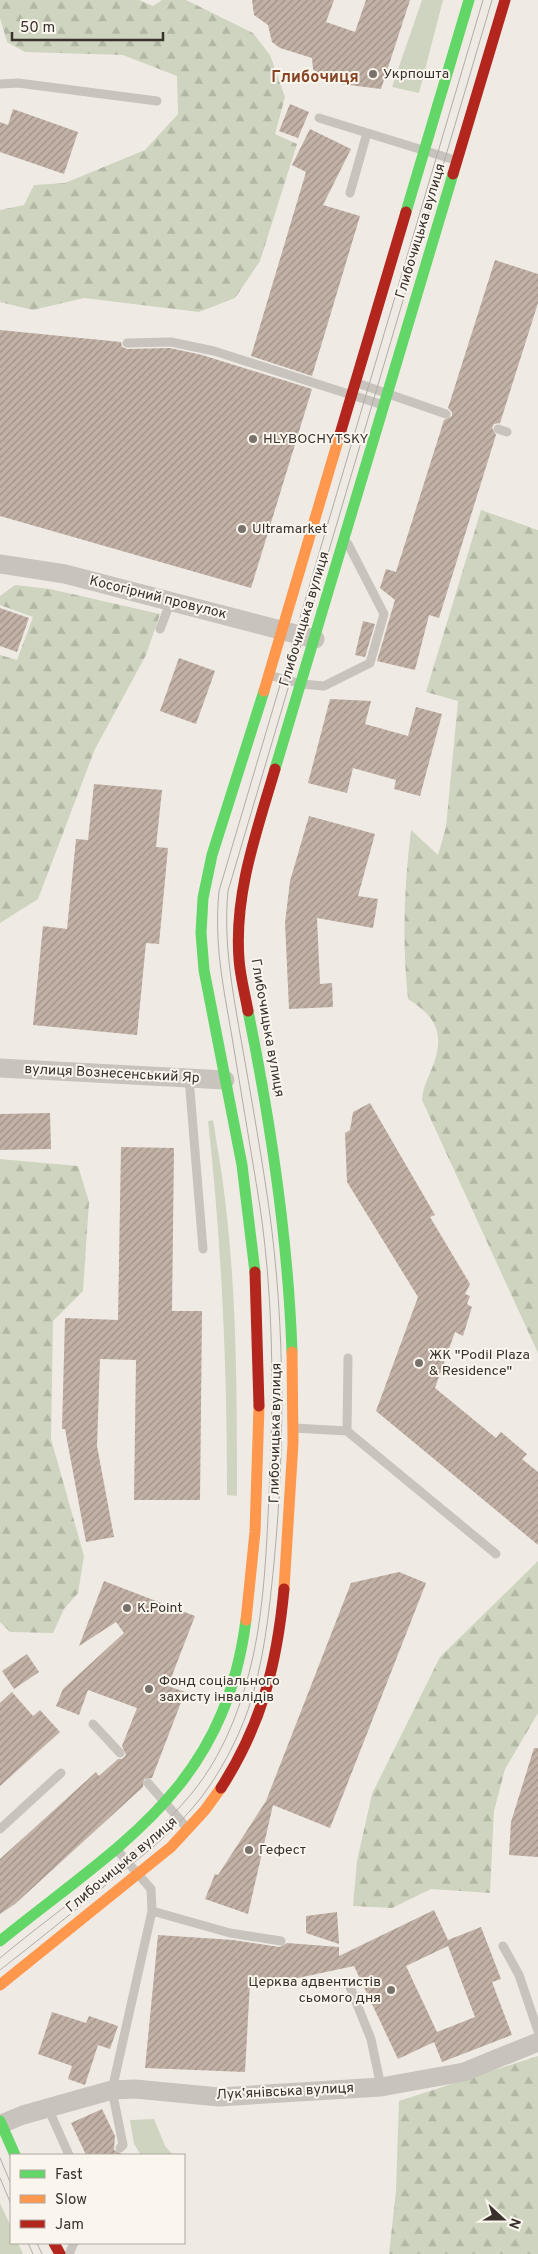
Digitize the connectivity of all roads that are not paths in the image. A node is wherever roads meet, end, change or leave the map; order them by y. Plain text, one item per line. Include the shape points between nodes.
1 (469, 0) edge
2 (505, 0) edge
3 (0, 84) edge
4 (157, 100) dead end
5 (319, 118) dead end
6 (367, 133) junction
7 (423, 150) junction
8 (458, 161) junction
9 (350, 193) dead end
10 (127, 343) dead end
11 (355, 383) junction
12 (352, 395) junction
13 (387, 400) junction
14 (446, 414) dead end
15 (345, 539) junction
16 (0, 564) edge
17 (171, 602) junction
18 (160, 629) dead end
19 (282, 630) junction
20 (315, 640) junction
21 (269, 676) junction
22 (302, 684) junction
23 (0, 1068) edge
24 (189, 1078) junction
25 (225, 1080) junction
26 (203, 1249) dead end
27 (348, 1358) dead end
28 (294, 1428) junction
29 (347, 1430) junction
30 (496, 1554) dead end
31 (93, 1724) dead end
32 (120, 1753) dead end
33 (61, 1773) dead end
34 (148, 1783) dead end
35 (166, 1804) junction
36 (0, 1829) edge
37 (189, 1830) junction
38 (116, 1848) junction
39 (138, 1874) junction
40 (152, 1911) junction
41 (0, 1940) edge
42 (281, 1941) dead end
43 (503, 1946) dead end
44 (0, 1985) edge
45 (350, 1987) dead end
46 (538, 2032) edge
47 (538, 2042) edge
48 (380, 2087) junction
49 (112, 2090) junction
50 (48, 2108) junction
51 (1, 2122) edge
52 (15, 2154) edge
53 (68, 2154) edge
54 (126, 2154) edge

1 - 7 main road, Глибочицька вулиця
2 - 8 main road, Глибочицька вулиця
3 - 4 lane via 18,83
5 - 6 lane
6 - 7 lane
6 - 9 lane
7 - 8 lane
7 - 11 main road, Глибочицька вулиця
8 - 13 main road, Глибочицька вулиця
10 - 12 lane via 172,342 214,351
11 - 12 main road, Глибочицька вулиця
11 - 13 lane
12 - 13 lane
12 - 19 main road, Глибочицька вулиця
13 - 14 lane
13 - 15 main road, Глибочицька вулиця
15 - 20 main road, Глибочицька вулиця
15 - 22 lane via 384,614 370,664 324,686
16 - 17 street, Косогірний провулок via 65,574
17 - 18 lane
17 - 19 street, Косогірний провулок
19 - 20 street, Косогірний провулок
19 - 21 main road, Глибочицька вулиця
20 - 22 main road, Глибочицька вулиця
21 - 22 lane
21 - 25 main road, Глибочицька вулиця via 212,855 203,898 204,970
22 - 28 main road, Глибочицька вулиця via 248,860 237,930 239,961 276,1162 291,1306
23 - 24 street, вулиця Вознесенський Яр
24 - 25 street, вулиця Вознесенський Яр
24 - 26 lane
25 - 35 main road, Глибочицька вулиця via 246,1193 257,1334 259,1473 253,1553 246,1628 226,1703 194,1768
27 - 29 lane
28 - 29 lane
28 - 37 main road, Глибочицька вулиця via 281,1618 271,1676 247,1741 229,1778
29 - 30 lane
31 - 32 lane
33 - 36 lane
34 - 35 lane
35 - 37 lane
35 - 38 main road, Глибочицька вулиця
37 - 39 main road, Глибочицька вулиця
38 - 39 lane
38 - 41 main road, Глибочицька вулиця
39 - 40 lane via 151,1890
39 - 44 main road, Глибочицька вулиця
40 - 42 lane via 230,1933
40 - 49 lane
43 - 46 lane via 519,1975
45 - 48 lane via 371,2039
47 - 48 street, Лукʼянівська вулиця via 464,2072
48 - 49 street, Лукʼянівська вулиця via 219,2097
49 - 50 street, Лукʼянівська вулиця
49 - 54 lane via 122,2147
50 - 51 street, Лукʼянівська вулиця
50 - 53 lane
51 - 52 main road

